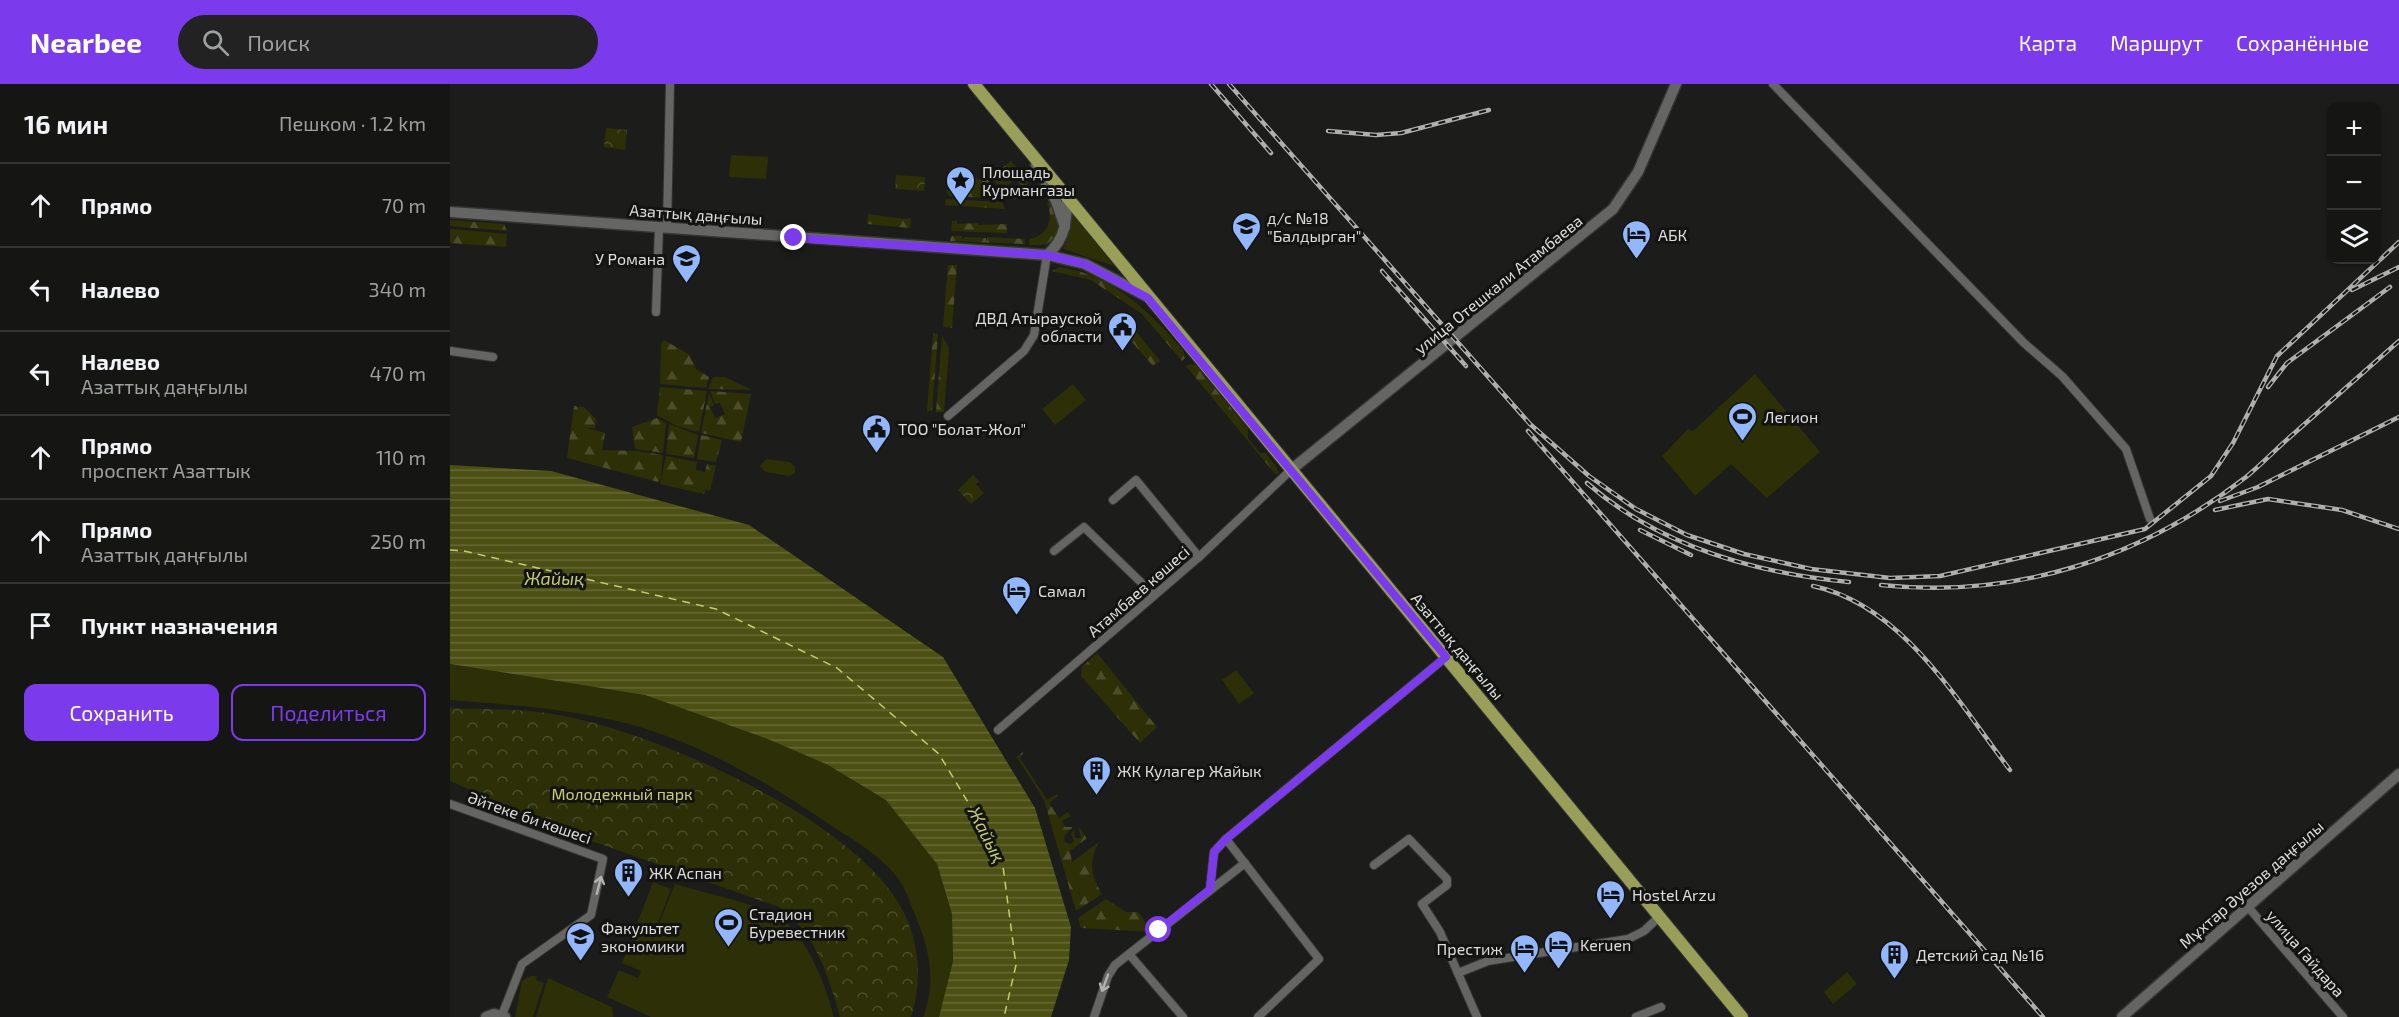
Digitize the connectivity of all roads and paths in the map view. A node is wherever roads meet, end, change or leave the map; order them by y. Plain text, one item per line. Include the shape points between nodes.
1 (670, 84) edge
2 (974, 84) edge
3 (1676, 84) edge
4 (1773, 84) edge
5 (1026, 146) junction
6 (1067, 196) junction
7 (450, 212) edge
8 (1065, 227) junction
9 (663, 228) junction
10 (1047, 255) junction
11 (1148, 298) junction
12 (656, 312) dead end
13 (450, 351) edge
14 (493, 357) dead end
15 (948, 416) dead end
16 (1292, 469) junction
17 (1113, 500) dead end
18 (2150, 519) dead end
19 (1054, 551) dead end
20 (1198, 557) junction
21 (1154, 595) junction
22 (1446, 657) junction
23 (998, 729) dead end
24 (2399, 774) edge
25 (450, 804) edge
26 (1226, 839) junction
27 (1245, 863) junction
28 (1374, 865) dead end
29 (1210, 889) junction
30 (2248, 907) junction
31 (1660, 916) junction
32 (1129, 954) junction
33 (1458, 973) junction
34 (1661, 1007) dead end
35 (504, 1016) edge
36 (486, 1017) edge
37 (1094, 1017) edge
38 (1183, 1017) edge
39 (1258, 1017) edge
40 (1477, 1017) edge
41 (1636, 1017) edge
42 (1742, 1017) edge
43 (2122, 1017) edge
44 (2343, 1017) edge

1 - 9 street
2 - 5 main road, Азаттық даңғылы
3 - 16 street, улица Отешкали Атамбаева via 1638,172 1613,209
4 - 18 street via 2024,344 2062,376 2126,449
5 - 6 main road, Азаттық даңғылы
5 - 8 street via 1056,201
6 - 8 street
6 - 11 main road, Азаттық даңғылы
7 - 9 street, Азаттық даңғылы
8 - 10 street via 1058,246
9 - 10 street, Азаттық даңғылы
9 - 12 street
10 - 11 street, Азаттық даңғылы via 1085,264
10 - 15 street via 1034,335 1024,351
11 - 16 main road, Азаттық даңғылы
13 - 14 street
16 - 20 street, Атамбаев көшесі
16 - 22 main road, Азаттық даңғылы
17 - 20 street via 1136,480
19 - 21 street via 1084,527
20 - 21 street, Атамбаев көшесі
21 - 23 street, Атамбаев көшесі
22 - 26 street
22 - 31 main road, Азаттық даңғылы
24 - 30 street, Мұхтар Әуезов даңғылы
35 -> 25 street, Әйтеке би көшесі via 522,964 591,915 604,863 601,856
26 - 27 street
26 - 29 street via 1214,852
27 - 29 street
27 - 39 street via 1319,959
28 - 33 street via 1410,839 1447,879 1447,885 1422,904 1440,932
29 - 32 street
30 - 43 street, Мұхтар Әуезов даңғылы
30 - 44 street, улица Гайдара
31 - 33 street via 1628,939 1488,962
31 - 42 main road, Азаттық даңғылы
32 -> 37 street via 1110,970
32 - 38 street
33 - 40 street
34 - 41 street
35 - 36 street

